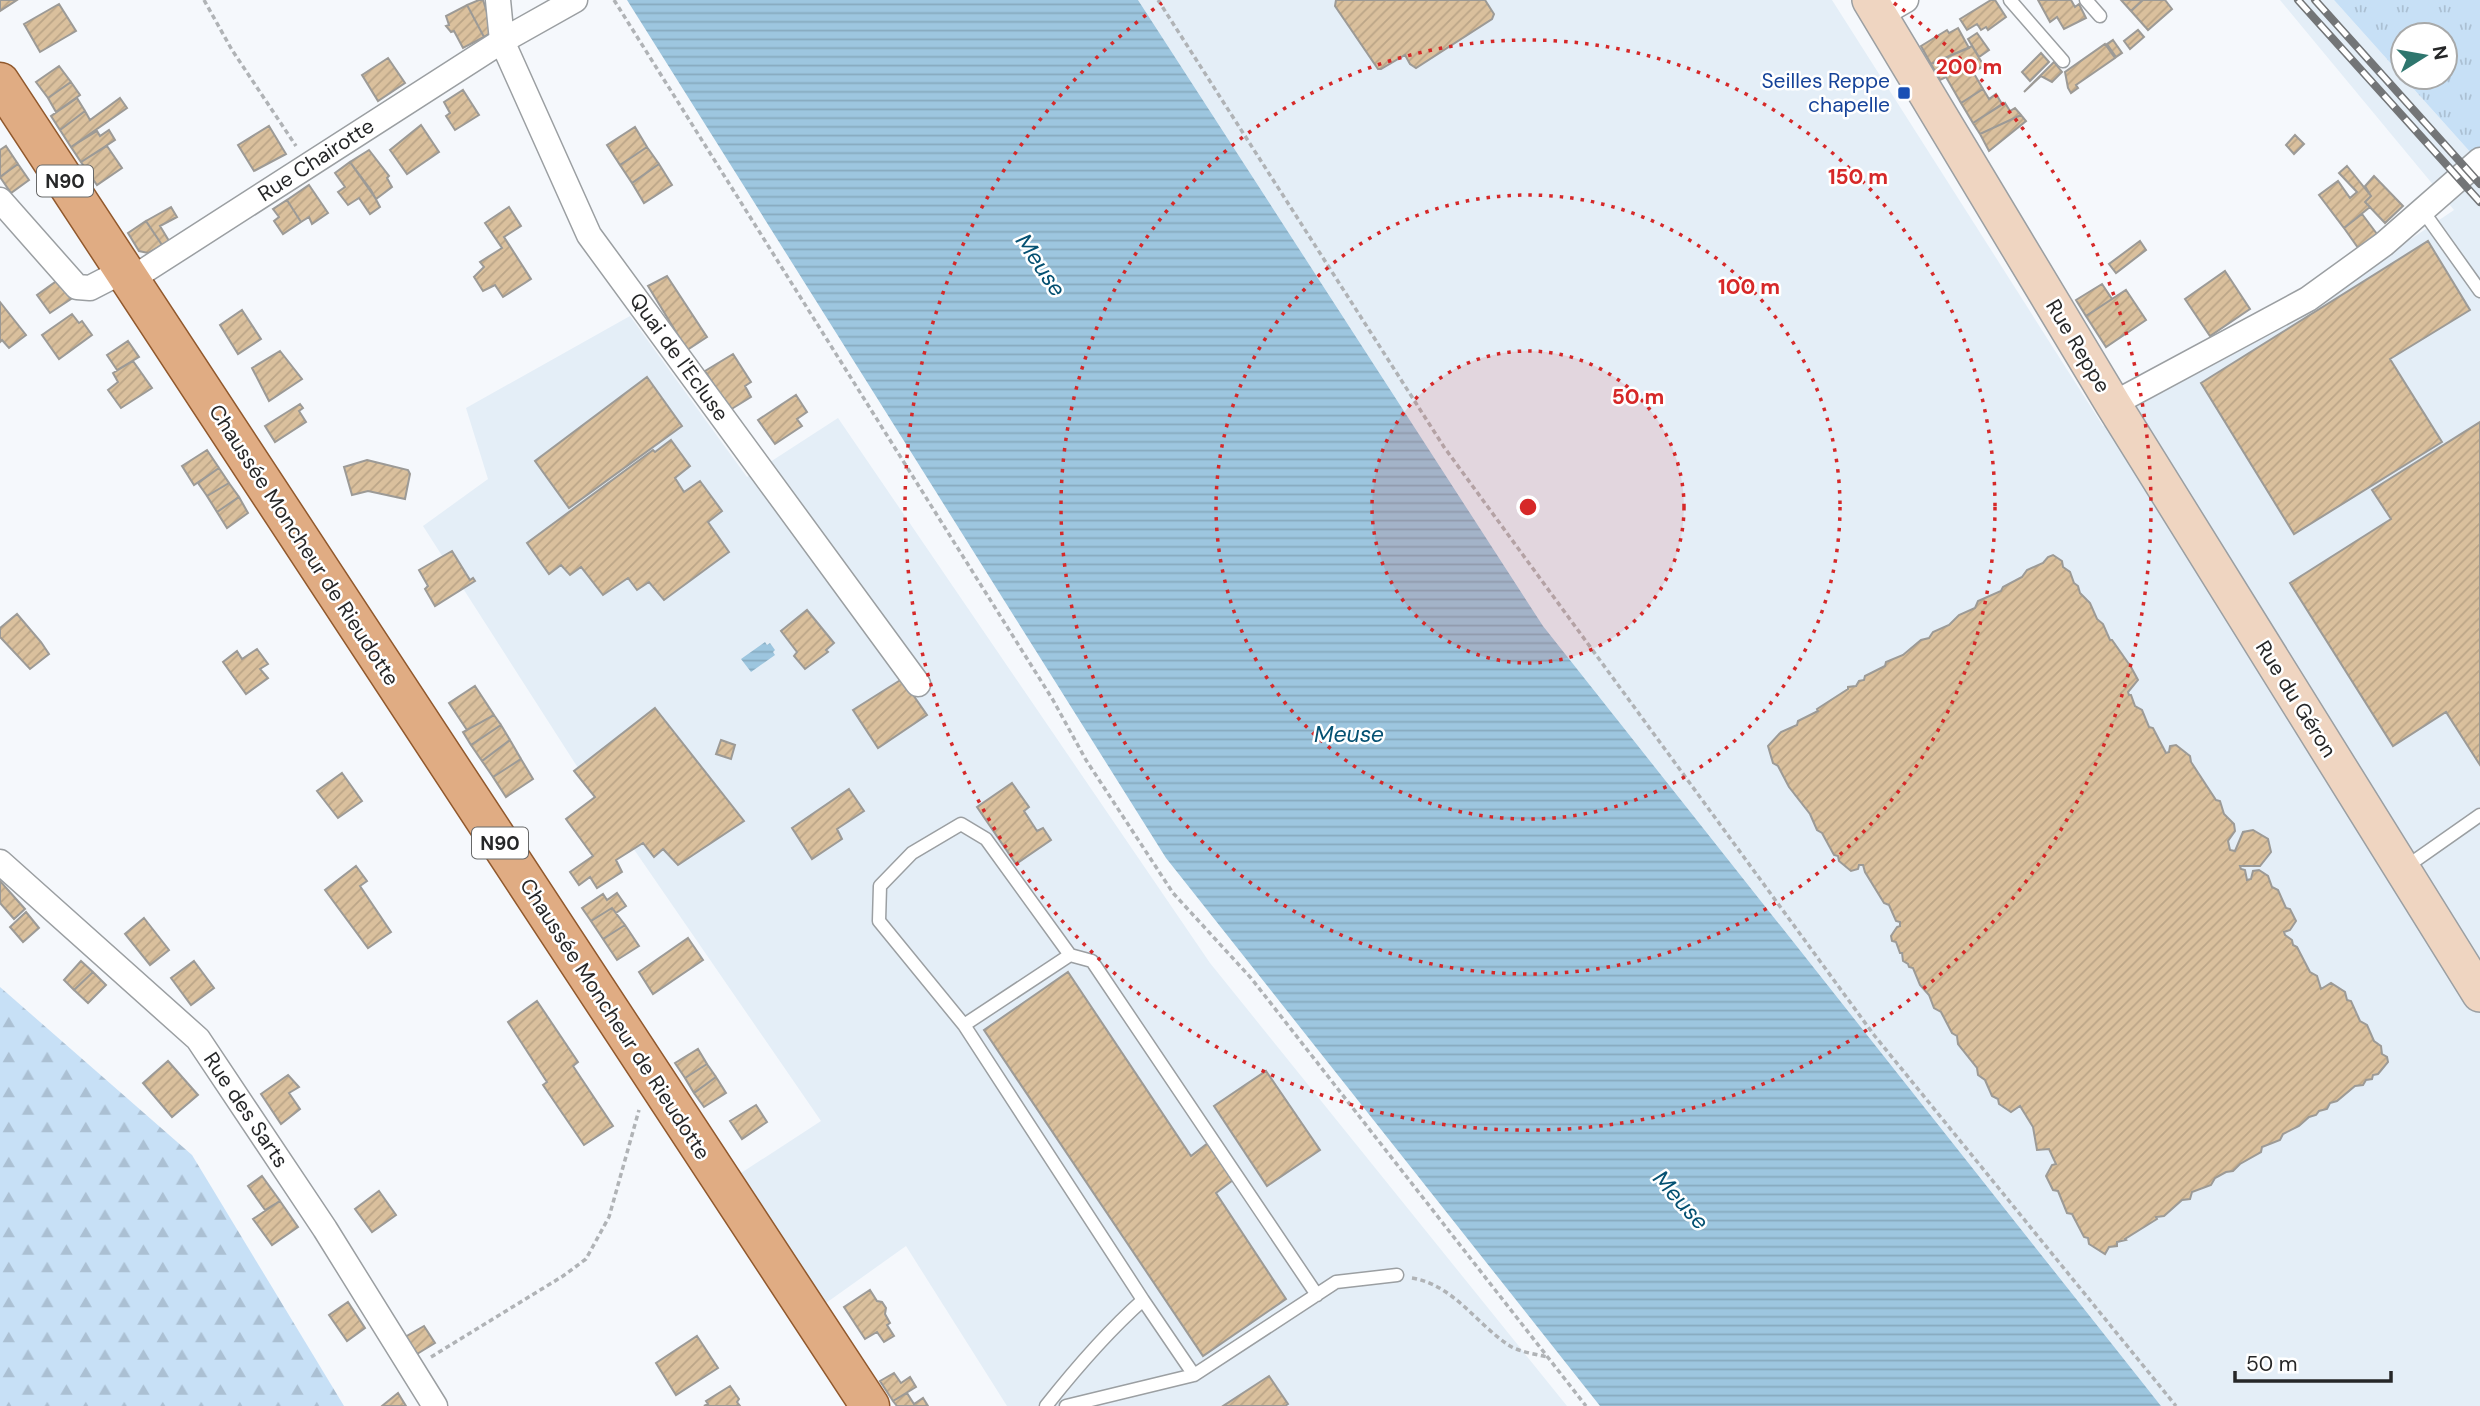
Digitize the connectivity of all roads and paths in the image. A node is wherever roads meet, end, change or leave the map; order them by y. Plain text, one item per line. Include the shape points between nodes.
1 (204, 0) edge
2 (498, 0) edge
3 (575, 0) edge
4 (614, 0) edge
5 (1158, 0) edge
6 (2010, 0) edge
7 (2087, 0) edge
8 (1885, 5) edge
9 (2099, 16) dead end
10 (502, 41) junction
11 (2063, 61) dead end
12 (0, 82) edge
13 (2480, 160) edge
14 (308, 165) junction
15 (0, 200) edge
16 (2423, 211) junction
17 (127, 276) junction
18 (2480, 291) edge
19 (2113, 404) junction
20 (918, 684) dead end
21 (2480, 815) edge
22 (0, 862) edge
23 (2403, 870) junction
24 (1070, 955) junction
25 (2480, 994) edge
26 (964, 1025) junction
27 (650, 1070) junction
28 (1397, 1275) joint
29 (1317, 1295) junction
30 (1143, 1300) junction
31 (1549, 1358) junction
32 (412, 1369) junction
33 (1194, 1375) junction
34 (435, 1406) edge
35 (870, 1406) edge
36 (1046, 1406) edge
37 (1066, 1406) edge
38 (1586, 1406) edge
39 (2176, 1406) edge

1 - 14 path
2 - 10 street, Quai de l'Ecluse
3 - 10 street, Rue Chairotte
4 - 31 path via 1173,893 1251,978
5 - 39 path via 1453,458 1874,1035
6 - 11 lane
7 - 9 lane
8 - 19 main road, Rue Reppe
10 - 14 street, Rue Chairotte
10 - 20 street, Quai de l'Ecluse via 589,235
12 - 17 main road, N90
13 - 16 street, Rue Reppe
14 - 17 street, Rue Chairotte
15 - 17 street, Rue Chairotte via 77,287 90,288
16 - 18 lane
16 - 19 street, Rue Reppe via 2308,299
17 - 27 main road, Chaussée Moncheur de Rieudotte / N90
19 - 23 main road, Rue du Géron
21 - 23 lane
22 - 32 street, Rue des Sarts via 198,1039
23 - 25 main road, Rue du Géron
24 - 26 lane
24 - 26 lane via 986,839 961,824 912,853 880,886 879,921
24 - 29 lane via 1092,961
26 - 30 lane
27 - 32 path via 624,1171 608,1217 586,1259
27 - 35 main road, Chaussée Moncheur de Rieudotte / N90
28 - 29 lane via 1336,1283
28 - 31 path via 1427,1280 1513,1348
29 - 33 lane
30 - 33 lane
30 - 36 lane via 1080,1363
31 - 38 path
32 - 34 street, Rue des Sarts
33 - 37 lane

